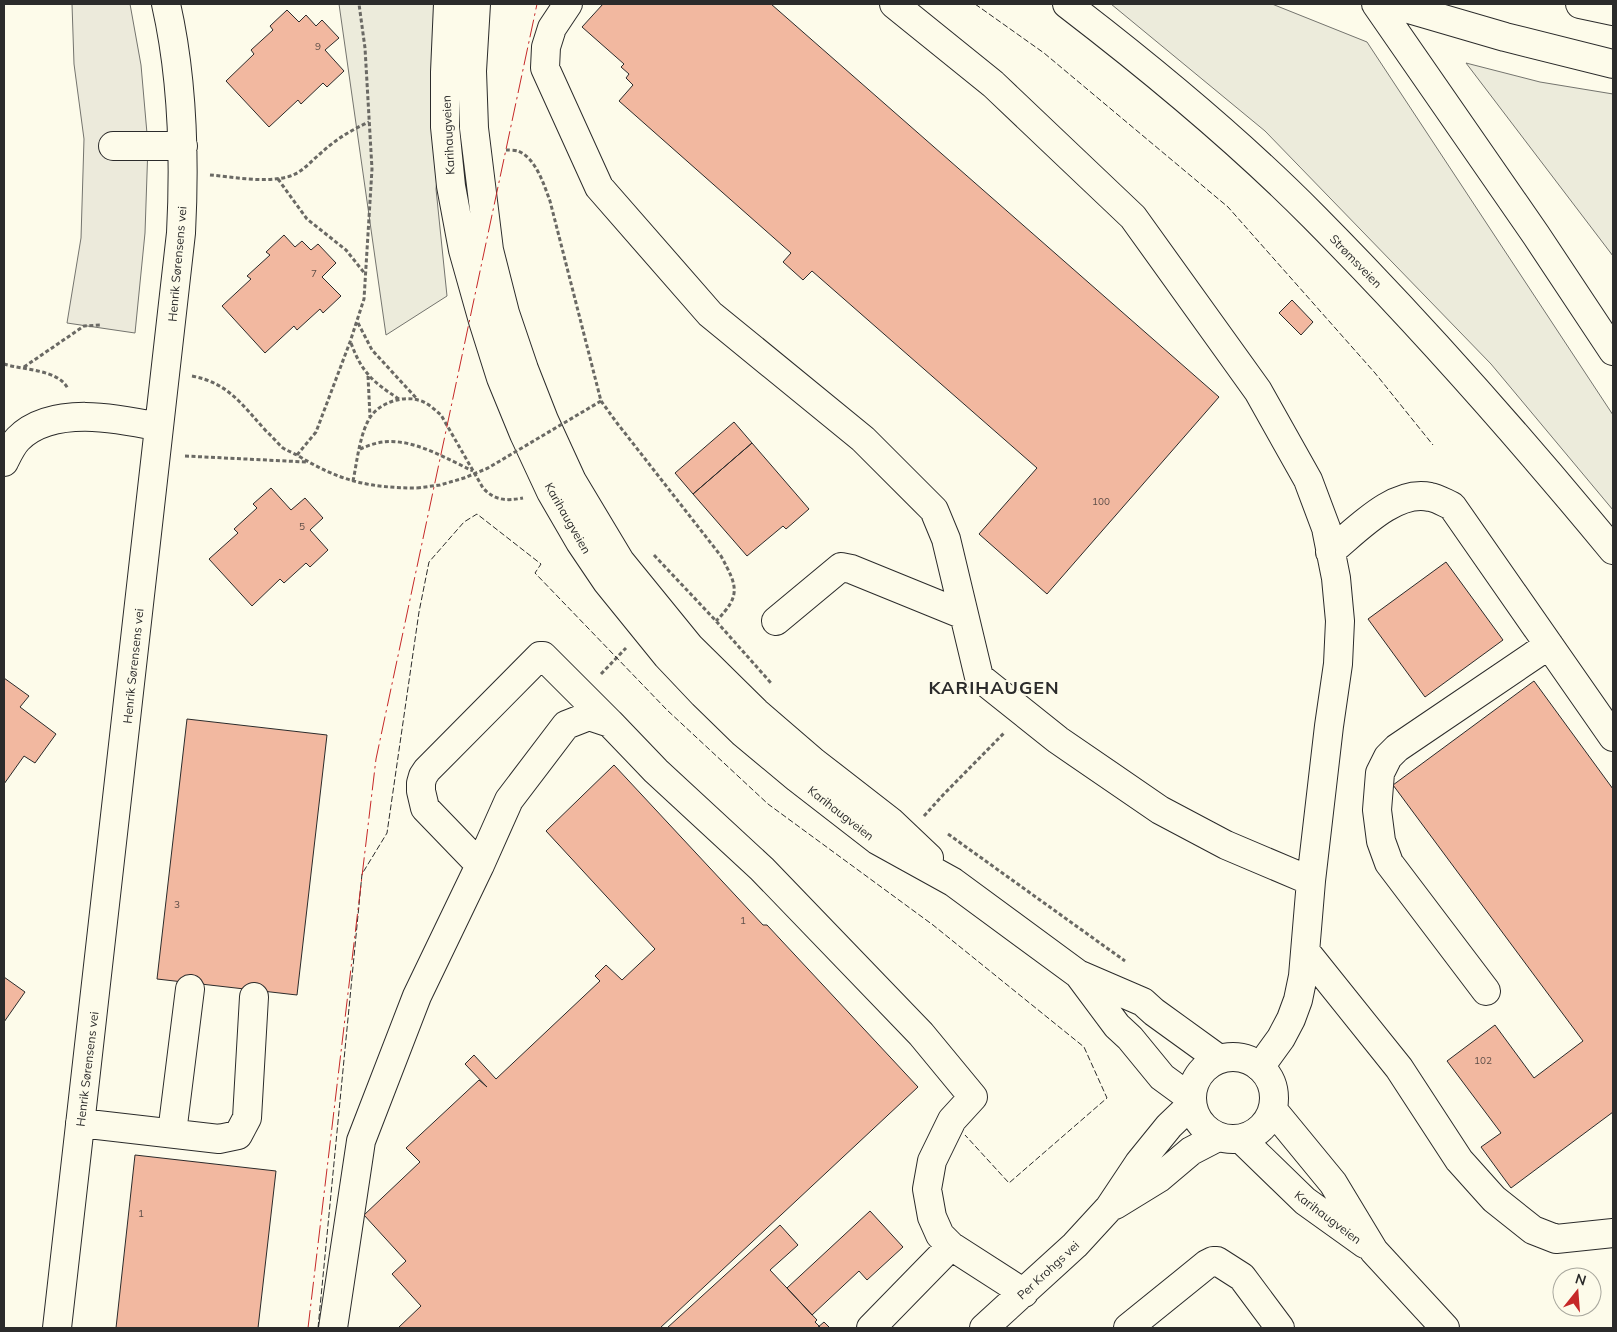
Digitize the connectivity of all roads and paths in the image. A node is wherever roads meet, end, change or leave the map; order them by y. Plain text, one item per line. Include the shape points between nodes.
1 (166, 4) edge
2 (359, 4) edge
3 (448, 4) edge
4 (476, 4) edge
5 (568, 4) edge
6 (894, 4) edge
7 (1067, 4) edge
8 (1376, 4) edge
9 (1392, 4) edge
10 (1580, 4) edge
11 (1613, 11) edge
12 (1613, 64) edge
13 (369, 122) junction
14 (113, 146) dead end
15 (183, 146) junction
16 (498, 150) dead end
17 (184, 174) junction
18 (278, 179) junction
19 (366, 276) junction
20 (358, 322) junction
21 (100, 325) dead end
22 (350, 342) junction
23 (1613, 351) edge
24 (4, 364) edge
25 (24, 367) junction
26 (186, 375) dead end
27 (368, 376) junction
28 (69, 390) dead end
29 (400, 400) junction
30 (419, 400) junction
31 (601, 401) junction
32 (567, 416) dead end
33 (370, 418) junction
34 (570, 423) dead end
35 (159, 427) junction
36 (360, 448) junction
37 (156, 454) junction
38 (297, 455) junction
39 (4, 462) edge
40 (306, 462) junction
41 (474, 472) junction
42 (353, 482) junction
43 (524, 498) dead end
44 (1613, 550) edge
45 (1330, 552) junction
46 (653, 554) dead end
47 (964, 615) junction
48 (716, 621) junction
49 (776, 621) dead end
50 (1549, 645) junction
51 (617, 659) dead end
52 (599, 676) dead end
53 (775, 690) dead end
54 (1024, 712) junction
55 (610, 723) junction
56 (1613, 737) edge
57 (916, 811) dead end
58 (946, 833) dead end
59 (480, 864) junction
60 (1311, 881) junction
61 (953, 882) junction
62 (1306, 952) junction
63 (1128, 964) dead end
64 (1078, 974) junction
65 (190, 989) dead end
66 (1486, 992) dead end
67 (254, 997) dead end
68 (1219, 1059) junction
69 (1260, 1068) junction
70 (1192, 1102) junction
71 (1272, 1110) junction
72 (80, 1123) junction
73 (172, 1133) junction
74 (1229, 1138) junction
75 (1109, 1208) junction
76 (1613, 1233) edge
77 (951, 1246) junction
78 (1374, 1250) junction
79 (1024, 1292) junction
80 (57, 1328) edge
81 (333, 1328) edge
82 (871, 1328) edge
83 (984, 1328) edge
84 (1128, 1328) edge
85 (1280, 1328) edge
86 (1446, 1328) edge

1 - 15 main road, Henrik Sørensens vei via 181,101
2 - 13 path
3 - 61 main road, Karihaugveien via 445,126 451,186 463,250 501,378 551,492 580,542 632,614 667,656 743,733 877,840
4 - 61 main road, Karihaugveien via 472,71 474,128 489,250 505,314 524,369 572,481 620,561 690,647 756,712 814,762 890,820
5 - 47 main road via 552,28 546,47 545,68 599,188 710,314 863,439 934,510 946,539
6 - 45 main road via 992,84 1134,218 1258,391 1308,480 1326,528
7 - 44 main road, Strømsveien via 1121,45 1228,137 1314,217 1475,388
8 - 23 main road
9 - 12 main road
10 - 11 main road
13 - 18 path via 337,140 299,172
13 - 19 path via 372,169
14 - 15 main road
15 - 17 main road, Henrik Sørensens vei
16 - 31 path via 518,151 530,161 544,185
17 - 18 path
17 - 35 main road, Henrik Sørensens vei via 181,233
18 - 19 path via 308,219 346,250
19 - 20 path
20 - 22 path
20 - 30 path via 372,350
21 - 25 path via 84,326
22 - 27 path via 357,361
22 - 38 path via 316,432
24 - 25 path
25 - 28 path via 58,378 66,383
26 - 38 path via 211,381 231,393 283,448
27 - 29 path
27 - 33 path
29 - 30 path
29 - 33 path via 380,407
30 - 41 path via 441,415
31 - 42 path, bridge via 488,468 440,486 389,488
31 - 48 path via 721,556 732,578 734,595
32 - 34 path
33 - 36 path
35 - 37 main road, Henrik Sørensens vei
35 - 39 main road via 109,419 63,418 46,422 26,433 13,445
36 - 41 path via 384,442 400,443 428,449
36 - 42 path
37 - 40 path
37 - 72 main road, Henrik Sørensens vei
38 - 40 path
40 - 42 path
41 - 43 path via 489,495 509,500
45 - 50 main road via 1384,508 1408,498 1431,497 1452,506
45 - 60 main road via 1340,621 1338,664
46 - 48 path
47 - 49 main road via 841,567
47 - 54 main road via 979,677
48 - 53 path
50 - 56 main road
50 - 66 main road via 1397,748 1388,756 1380,773 1378,826 1388,863
51 - 52 path
54 - 57 path via 924,817
54 - 60 main road via 1058,740 1160,810 1226,845
55 - 59 main road via 589,716 566,725 509,800
55 - 59 main road via 540,656 427,770 421,783 426,808
55 - 77 main road via 844,953 922,1034 974,1097 952,1120 932,1161 927,1189 932,1217 940,1235
58 - 63 path
59 - 81 main road via 417,996 361,1141
60 - 62 main road
61 - 64 main road, Karihaugveien
62 - 69 main road via 1296,1006 1281,1038
62 - 76 main road via 1399,1068 1459,1160 1494,1199 1533,1230 1556,1239
64 - 68 main road, Karihaugveien via 1143,1002
64 - 70 main road, Karihaugveien via 1117,1026 1162,1077
65 - 73 main road
67 - 73 main road via 247,1118 238,1134 220,1139
68 - 69 main road via 1241,1058
68 - 70 main road via 1196,1079
69 - 71 main road via 1272,1087
70 - 74 main road, Karihaugveien via 1201,1124 1209,1132
70 - 75 main road, Per Krohgs vei via 1152,1146
71 - 74 main road via 1268,1120 1251,1135
71 - 78 main road, Karihaugveien via 1333,1184
72 - 73 main road
72 - 80 main road, Henrik Sørensens vei
74 - 75 main road, Per Krohgs vei via 1191,1151 1159,1178
74 - 78 main road, Karihaugveien via 1305,1202
75 - 79 main road, Per Krohgs vei
77 - 79 main road
77 - 82 main road
78 - 86 main road, Karihaugveien
79 - 83 main road, Per Krohgs vei
84 - 85 main road via 1212,1261 1242,1277

